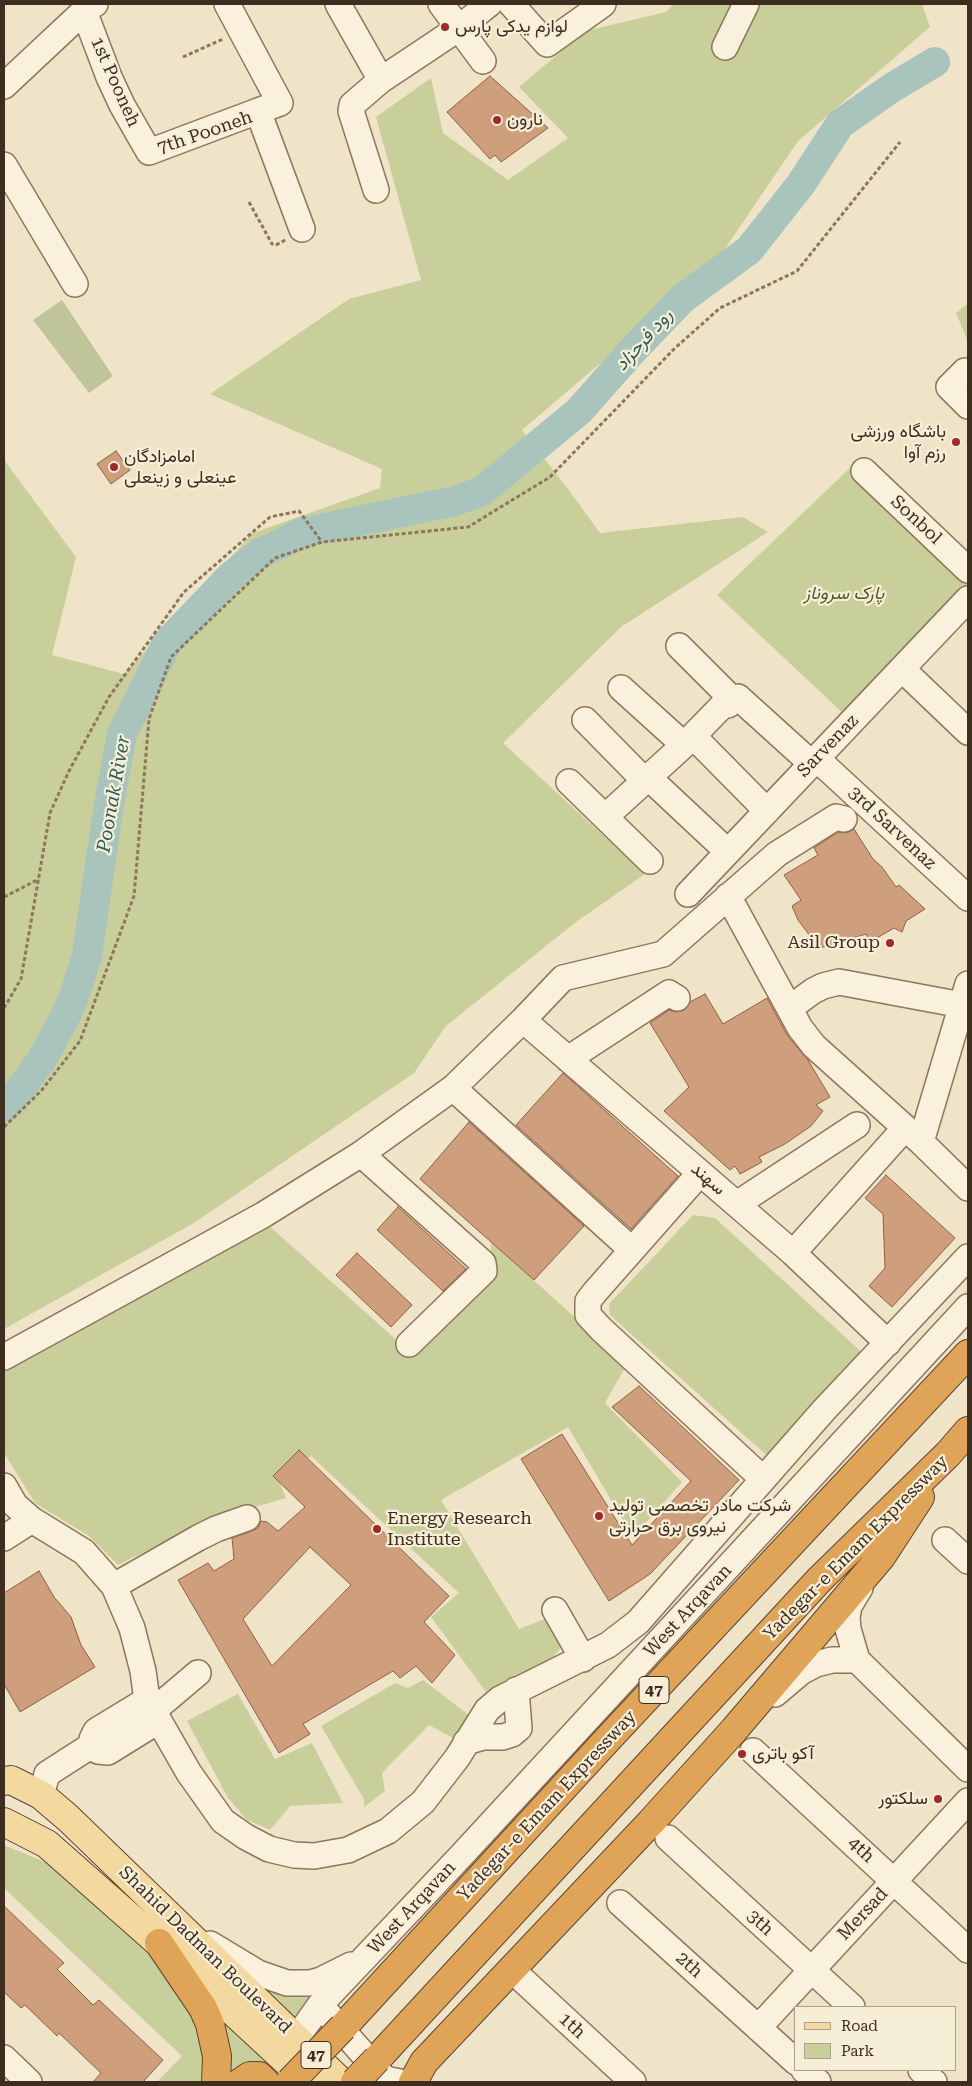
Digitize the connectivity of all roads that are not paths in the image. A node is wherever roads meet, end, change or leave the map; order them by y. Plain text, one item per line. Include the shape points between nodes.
1 (227, 4) edge
2 (338, 4) edge
3 (441, 4) edge
4 (489, 4) edge
5 (511, 4) edge
6 (603, 4) edge
7 (746, 4) edge
8 (90, 7) edge
9 (459, 28) junction
10 (725, 47) dead end
11 (483, 61) dead end
12 (381, 80) junction
13 (4, 86) edge
14 (258, 111) junction
15 (149, 152) joint
16 (4, 165) edge
17 (376, 190) dead end
18 (302, 229) road end
19 (75, 284) dead end
20 (961, 377) edge
21 (968, 406) edge
22 (864, 471) dead end
23 (968, 570) edge
24 (968, 599) edge
25 (679, 646) dead end
26 (902, 670) junction
27 (621, 688) dead end
28 (734, 701) junction
29 (585, 720) dead end
30 (968, 732) edge
31 (688, 741) junction
32 (814, 761) junction
33 (647, 780) junction
34 (568, 782) dead end
35 (767, 811) junction
36 (604, 817) junction
37 (844, 819) dead end
38 (728, 852) junction
39 (650, 861) dead end
40 (688, 894) dead end
41 (728, 896) junction
42 (968, 898) edge
43 (965, 994) edge
44 (677, 998) dead end
45 (790, 1008) junction
46 (523, 1020) junction
47 (568, 1058) junction
48 (453, 1088) junction
49 (857, 1125) dead end
50 (913, 1135) junction
51 (361, 1154) junction
52 (700, 1173) junction
53 (968, 1188) edge
54 (737, 1204) junction
55 (632, 1250) junction
56 (793, 1253) junction
57 (968, 1258) edge
58 (968, 1307) edge
59 (888, 1343) junction
60 (410, 1344) dead end
61 (968, 1354) edge
62 (4, 1357) edge
63 (968, 1431) edge
64 (948, 1454) junction
65 (763, 1479) junction
66 (4, 1486) edge
67 (247, 1518) dead end
68 (32, 1520) junction
69 (4, 1538) edge
70 (945, 1540) dead end
71 (881, 1558) junction
72 (968, 1561) edge
73 (114, 1586) junction
74 (555, 1610) dead end
75 (583, 1659) junction
76 (857, 1660) junction
77 (198, 1673) dead end
78 (516, 1690) junction
79 (153, 1710) junction
80 (734, 1730) junction
81 (466, 1742) junction
82 (754, 1751) dead end
83 (967, 1766) edge
84 (4, 1780) edge
85 (41, 1795) junction
86 (968, 1801) edge
87 (68, 1818) junction
88 (4, 1822) edge
89 (668, 1838) dead end
90 (47, 1844) junction
91 (894, 1881) junction
92 (620, 1903) dead end
93 (180, 1925) junction
94 (159, 1943) junction
95 (968, 1950) edge
96 (364, 1958) junction
97 (512, 1970) junction
98 (811, 1970) junction
99 (320, 2006) junction
100 (851, 2006) edge
101 (758, 2028) junction
102 (296, 2039) junction
103 (4, 2058) edge
104 (794, 2060) edge
105 (805, 2071) edge
106 (921, 2071) edge
107 (29, 2082) edge
108 (216, 2082) edge
109 (241, 2082) edge
110 (266, 2082) edge
111 (290, 2082) edge
112 (309, 2082) edge
113 (340, 2082) edge
114 (355, 2082) edge
115 (400, 2082) edge
116 (413, 2082) edge
117 (633, 2082) edge
118 (818, 2082) edge
119 (934, 2082) edge

1 - 14 street via 280,103
2 - 12 street
3 - 9 street
4 - 9 street
5 - 6 street via 548,44
7 - 10 street
8 - 13 street
8 - 15 street, 1st Pooneh via 109,77
9 - 11 street
9 - 12 street
12 - 17 street via 356,100 351,111
14 - 15 street, 7th Pooneh
14 - 18 street, 7th Pooneh
16 - 19 street
20 - 21 street
22 - 23 street, Sonbol
24 - 26 street, Sarvenaz
25 - 28 street
26 - 30 street
26 - 32 street, Sarvenaz
27 - 31 street
28 - 31 street via 724,704
28 - 32 street, 3rd Sarvenaz via 738,697
29 - 33 street
31 - 33 street
31 - 35 street
32 - 35 street, Sarvenaz
32 - 42 street, 3rd Sarvenaz
33 - 36 street
33 - 38 street
34 - 36 street
35 - 38 street, Sarvenaz
36 - 39 street
37 - 41 street via 836,817 777,854
38 - 40 street, Sarvenaz
41 - 45 street
41 - 46 street via 662,954 563,978
43 - 45 street via 839,982 818,988
43 - 50 street
44 - 47 street via 669,993
45 - 50 street via 814,1046
46 - 47 street, سهند
46 - 48 street
47 - 52 street, سهند
48 - 51 street
48 - 55 street
49 - 54 street
50 - 53 street
50 - 56 street
51 - 60 street via 483,1263 484,1271
51 - 62 street via 263,1215
52 - 54 street, سهند
52 - 55 street
54 - 56 street, سهند
55 - 65 street via 591,1296 588,1315
56 - 59 street, سهند
57 - 59 street
58 - 96 street, West Arqavan
59 - 65 street
61 - 111 highway, Yadegar-e Emam Expressway / 47, bridge
63 - 64 highway, Yadegar-e Emam Expressway
64 - 71 highway
64 - 114 highway, Yadegar-e Emam Expressway, bridge via 819,1580
65 - 75 street via 638,1622
66 - 68 street via 15,1505
67 - 73 street via 198,1538
68 - 69 street
68 - 73 street via 84,1552
70 - 72 street
71 - 76 street via 849,1606 848,1629
71 - 80 highway
73 - 79 street via 132,1628
74 - 75 street
75 - 78 street
76 - 80 street via 832,1660 801,1672
76 - 83 street
77 - 79 street
78 - 81 street via 486,1710
78 - 81 street via 520,1728 503,1737 483,1737
79 - 81 street via 189,1773 223,1821 268,1849 294,1855 314,1856 348,1850 388,1830 423,1802
79 - 85 street via 96,1731 92,1745 47,1774
80 - 97 highway
82 - 91 street, 4th
84 - 85 main road, Shahid Dadman Boulevard via 11,1780
85 - 87 main road, Shahid Dadman Boulevard
86 - 91 street, Mersad
87 - 90 main road
87 - 93 main road, Shahid Dadman Boulevard
88 - 90 main road, Shahid Dadman Boulevard
89 - 98 street, 3th
90 - 94 main road, Shahid Dadman Boulevard
91 - 95 street, 4th
91 - 98 street, Mersad
92 - 101 street, 2th
93 - 96 street, West Arqavan via 240,1964 287,1983 321,1980
93 - 102 main road, Shahid Dadman Boulevard
94 - 108 highway via 203,2008 210,2024 217,2056
94 - 112 main road, Shahid Dadman Boulevard
96 - 99 street, West Arqavan
97 - 116 highway via 424,2062
97 - 117 street, 1th
98 - 100 street, 3th
98 - 101 street, Mersad
99 - 102 street, West Arqavan
99 - 115 street via 386,2079
101 - 104 street, 2th
102 - 113 main road, Shahid Dadman Boulevard
103 - 107 street
105 - 118 street
106 - 119 street
109 - 110 highway via 250,2076 259,2076

